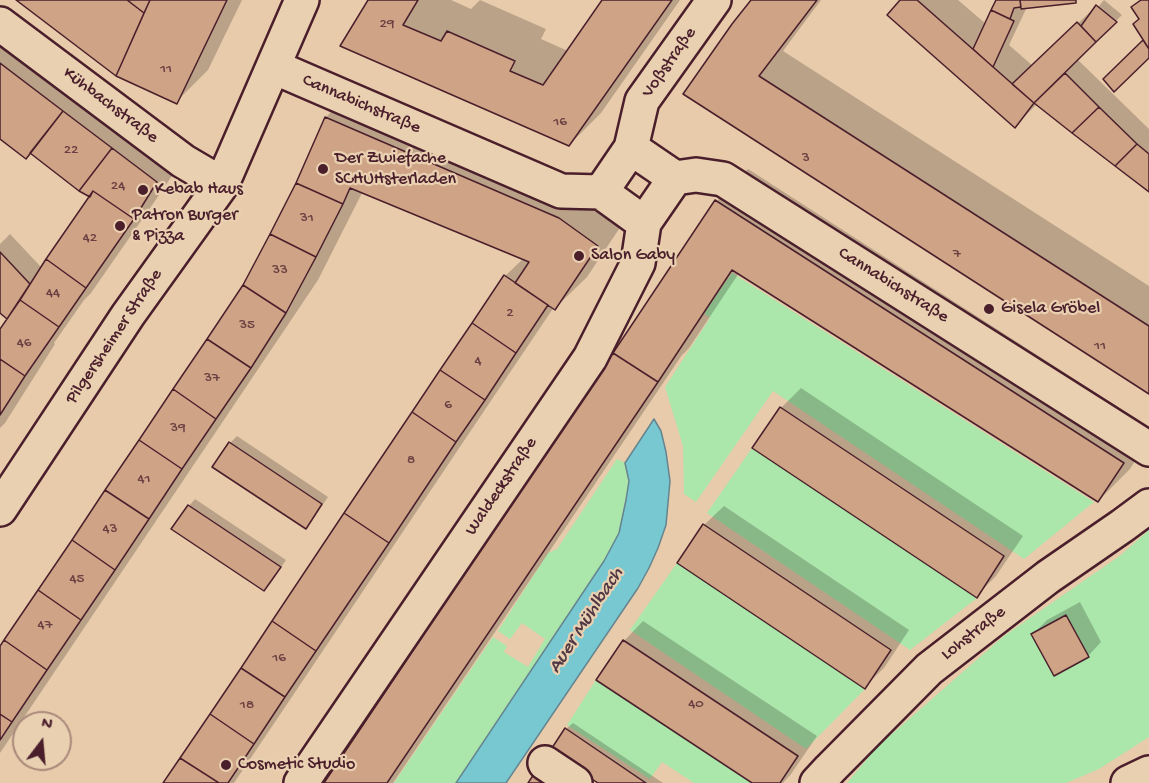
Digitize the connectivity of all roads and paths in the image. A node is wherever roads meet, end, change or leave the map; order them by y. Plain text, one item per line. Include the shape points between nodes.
1 (302, 0) edge
2 (714, 0) edge
3 (0, 24) edge
4 (274, 67) junction
5 (631, 148) junction
6 (675, 178) junction
7 (222, 184) junction
8 (600, 192) junction
9 (644, 223) junction
10 (1149, 448) edge
11 (1149, 506) edge
12 (0, 509) edge
13 (545, 763) dead end
14 (1149, 773) edge
15 (301, 783) edge
16 (574, 783) edge
17 (818, 783) edge
18 (1128, 783) edge

1 - 4 street, Pilgersheimer Straße
2 - 5 street, Voßstraße via 642,101
3 - 7 street, Kühbachstraße via 183,161
4 - 7 street, Pilgersheimer Straße
4 - 8 street, Cannabichstraße via 561,191
5 - 6 street
5 - 8 street, Voßstraße
6 - 9 street, Waldeckstraße
6 - 10 street, Cannabichstraße via 696,175 723,179
7 - 12 street, Pilgersheimer Straße via 128,315
8 - 9 street
9 - 15 street, Waldeckstraße via 638,263 590,358
11 - 17 street, Lohstraße via 1048,577 930,669
13 - 16 street
14 - 18 street

